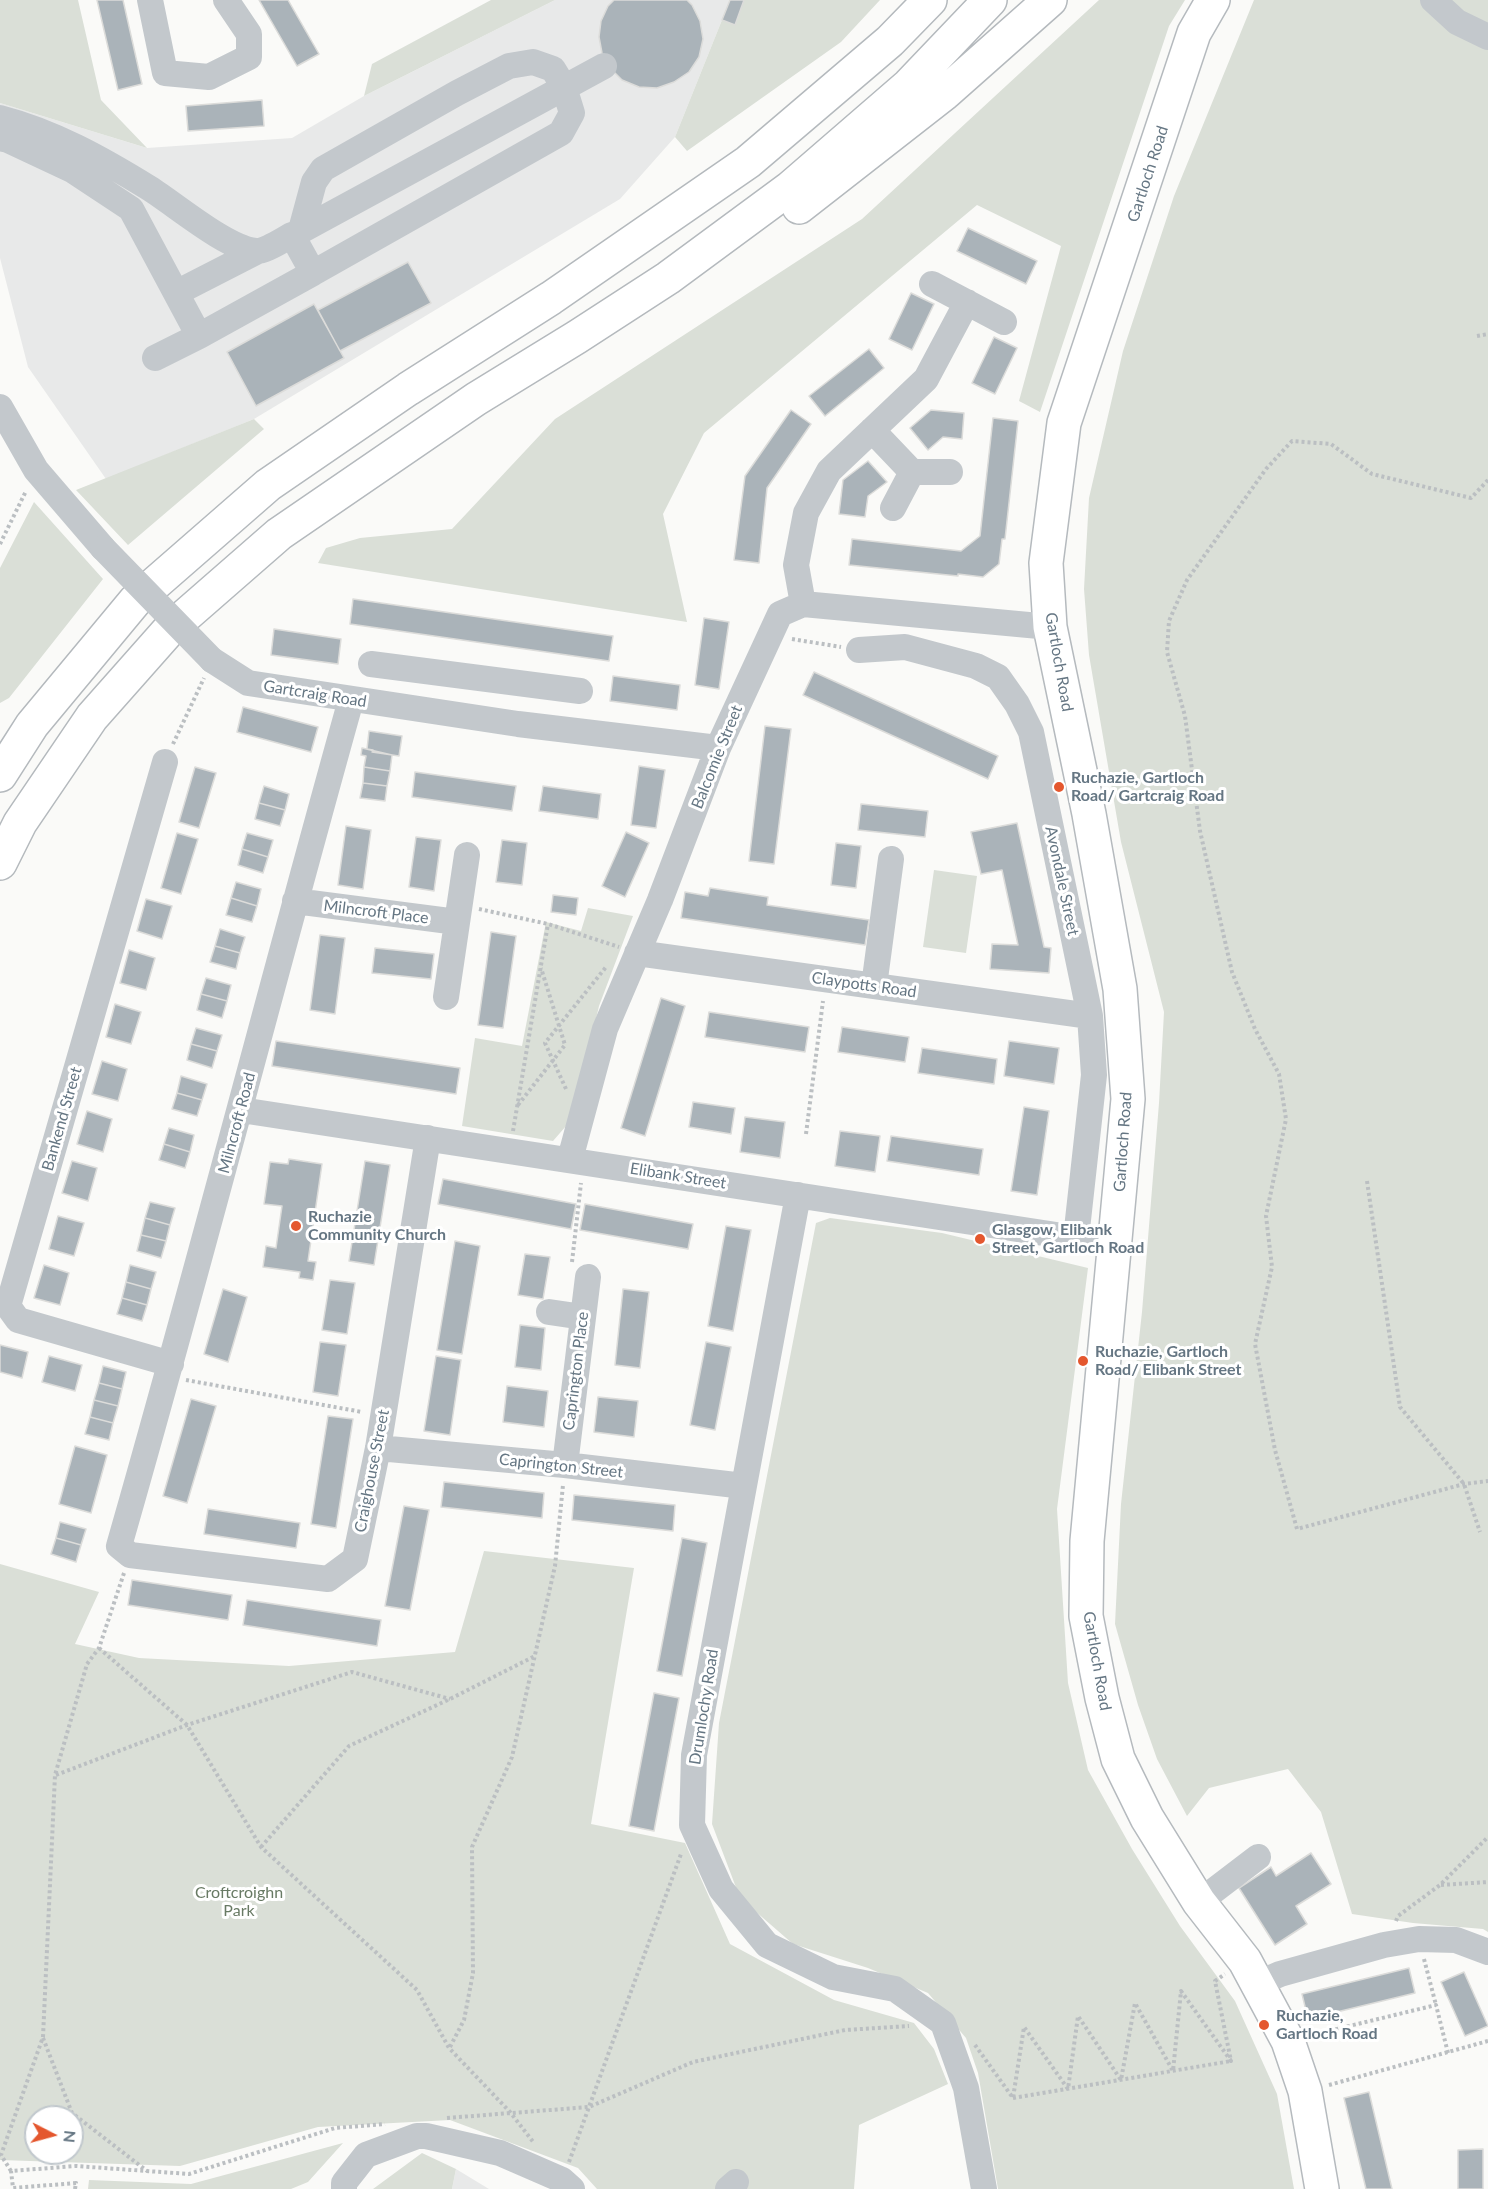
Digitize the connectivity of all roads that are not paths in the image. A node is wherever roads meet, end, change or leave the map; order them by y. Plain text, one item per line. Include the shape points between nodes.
1 (150, 0) edge
2 (226, 0) edge
3 (930, 0) edge
4 (990, 0) edge
5 (1050, 0) edge
6 (1213, 0) edge
7 (1433, 0) edge
8 (1488, 37) edge
9 (604, 66) dead end
10 (564, 87) junction
11 (0, 118) edge
12 (0, 138) edge
13 (296, 233) junction
14 (258, 251) junction
15 (313, 273) junction
16 (668, 278) junction
17 (932, 284) dead end
18 (176, 293) junction
19 (967, 302) junction
20 (1004, 322) dead end
21 (199, 336) junction
22 (155, 358) dead end
23 (0, 407) edge
24 (872, 430) junction
25 (912, 472) junction
26 (950, 472) dead end
27 (893, 508) dead end
28 (802, 604) junction
29 (910, 614) junction
30 (1050, 627) junction
31 (905, 647) junction
32 (859, 650) road end
33 (371, 664) dead end
34 (478, 678) junction
35 (580, 691) dead end
36 (351, 700) junction
37 (474, 717) junction
38 (718, 748) junction
39 (165, 762) road end
40 (0, 775) edge
41 (467, 855) dead end
42 (891, 859) dead end
43 (0, 863) edge
44 (295, 902) junction
45 (458, 914) junction
46 (626, 955) junction
47 (874, 986) junction
48 (446, 997) dead end
49 (1090, 1016) junction
50 (241, 1110) junction
51 (428, 1138) junction
52 (577, 1161) junction
53 (798, 1195) junction
54 (1076, 1238) junction
55 (1116, 1242) junction
56 (588, 1277) road end
57 (549, 1312) dead end
58 (7, 1315) edge
59 (583, 1317) junction
60 (170, 1371) junction
61 (378, 1448) junction
62 (565, 1465) junction
63 (744, 1486) junction
64 (125, 1551) joint
65 (1258, 1857) dead end
66 (1200, 1902) junction
67 (1488, 1952) edge
68 (1251, 1972) junction
69 (567, 2184) edge
70 (344, 2189) edge
71 (984, 2189) edge
72 (1322, 2189) edge

1 - 2 street via 165,73 209,77 249,57 249,34
3 - 40 main road via 890,41 748,162 268,485 135,601 32,724
4 - 16 main road via 909,85 790,188
5 - 16 main road via 945,93 801,206
6 - 30 main road, Gartloch Road via 1194,33 1064,423 1046,563
7 - 8 street via 1457,22
9 - 10 street
10 - 13 street
10 - 13 street via 553,69 533,62 509,66 457,93 323,169 314,182
10 - 15 street via 572,113 561,133
11 - 14 street via 86,150 235,246
12 - 18 street via 72,170 131,209
13 - 14 street
13 - 15 street
14 - 18 street
15 - 21 street
16 - 43 main road via 476,399 279,534 177,623 92,717 20,823
17 - 19 street
18 - 21 street
19 - 20 street
19 - 24 street via 926,379
21 - 22 street
23 - 36 street, Gartcraig Road, bridge via 36,470 103,548 212,660 248,683
24 - 25 street
24 - 28 street via 829,471 806,513 796,565
25 - 26 street
25 - 27 street
28 - 29 street
28 - 38 street, Balcomie Street via 780,614
29 - 30 street
29 - 31 street
30 - 55 main road, Gartloch Road via 1120,988 1128,1099
31 - 32 street, Avondale Street
31 - 49 street, Avondale Street via 976,666 998,677 1022,714 1031,732
33 - 34 street
34 - 35 street
34 - 37 street
36 - 37 street, Gartcraig Road
36 - 44 street, Milncroft Road
37 - 38 street, Gartcraig Road
38 - 46 street, Balcomie Street via 681,846
39 - 58 street, Bankend Street
41 - 45 street
42 - 47 street
44 - 45 street, Milncroft Place
44 - 50 street, Milncroft Road
45 - 48 street
46 - 47 street, Claypotts Road
46 - 52 street, Balcomie Street via 580,1118
47 - 49 street, Claypotts Road
49 - 54 street, Avondale Street via 1094,1075
50 - 51 street, Elibank Street
50 - 60 street, Milncroft Road
51 - 52 street, Elibank Street
51 - 61 street, Craighouse Street
52 - 53 street, Elibank Street
53 - 54 street, Elibank Street
53 - 63 street, Drumlochy Road
54 - 55 street, Elibank Street
55 - 66 main road, Gartloch Road via 1087,1541 1086,1616 1118,1759 1147,1818
56 - 59 street, Caprington Place
57 - 59 street
58 - 60 street, Bankend Street
59 - 62 street, Caprington Place
60 - 64 street, Milncroft Road
61 - 62 street, Caprington Street
61 - 64 street, Craighouse Street via 355,1560 328,1579
62 - 63 street, Caprington Street
63 - 71 street, Drumlochy Road via 694,1755 692,1825 721,1889 767,1945 833,1977 895,1989 945,2030 966,2088
65 - 66 street
66 - 68 main road, Gartloch Road
67 - 68 street via 1456,1940 1419,1939 1280,1974
68 - 72 main road, Gartloch Road via 1288,2041 1305,2091
69 - 70 street via 500,2153 417,2136 366,2155 344,2183

